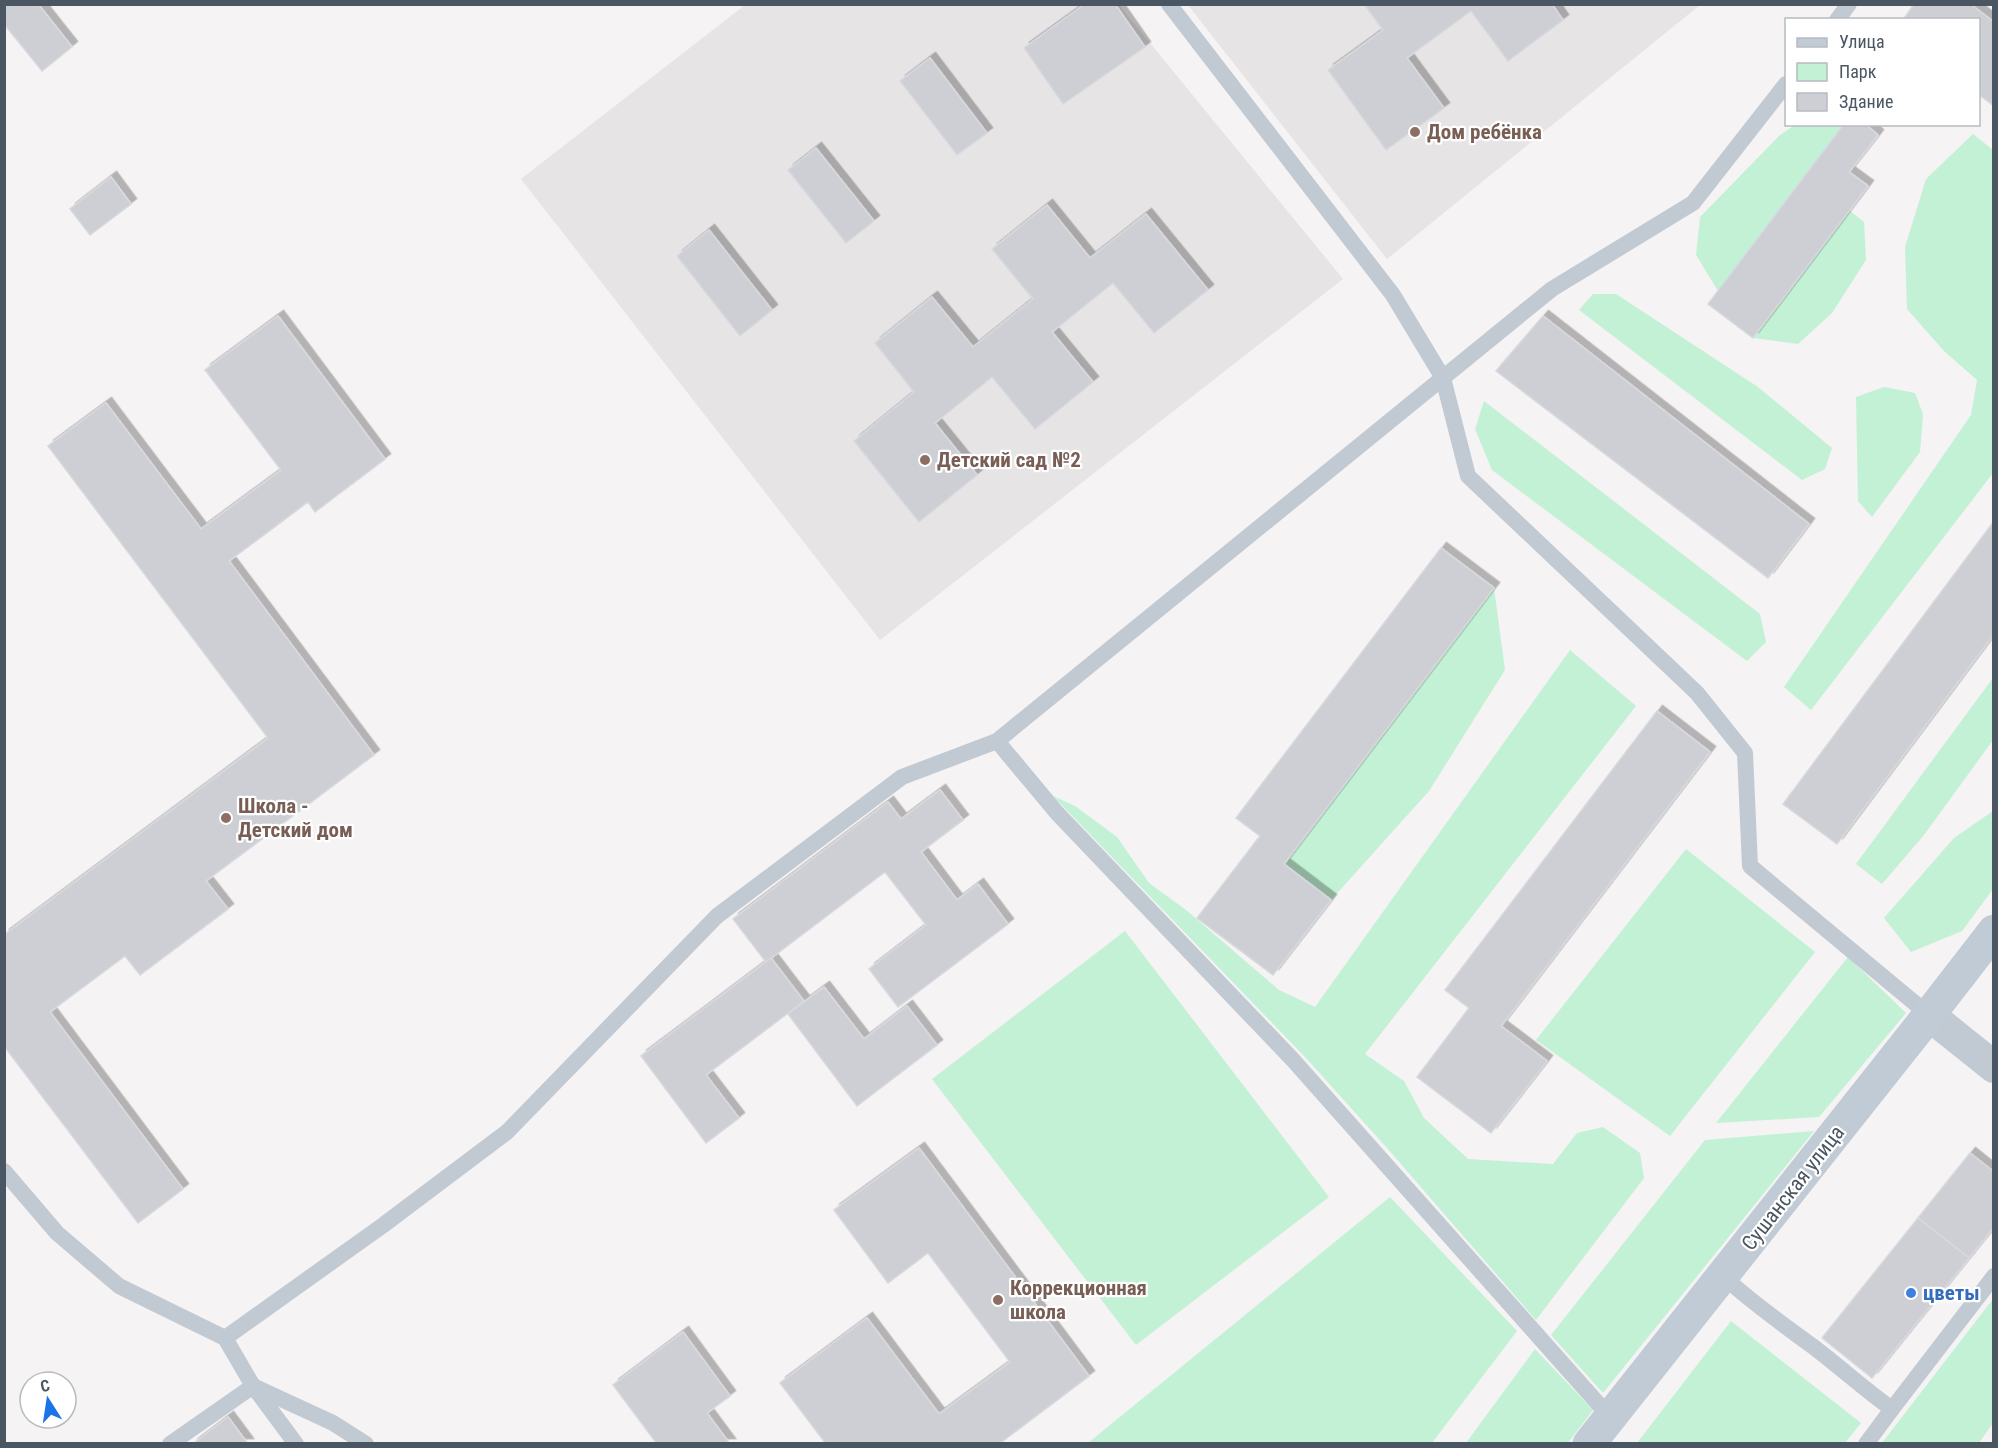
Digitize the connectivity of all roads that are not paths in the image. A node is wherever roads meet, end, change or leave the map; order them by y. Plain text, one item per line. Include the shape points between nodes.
1 (1169, 4) edge
2 (1849, 4) edge
3 (1838, 18) edge
4 (1785, 85) edge
5 (1443, 378) junction
6 (998, 741) junction
7 (1994, 931) edge
8 (1929, 1015) junction
9 (1994, 1067) edge
10 (4, 1171) edge
11 (1723, 1276) junction
12 (1994, 1276) edge
13 (225, 1338) junction
14 (253, 1386) junction
15 (1892, 1409) junction
16 (1610, 1417) junction
17 (170, 1443) edge
18 (296, 1443) edge
19 (366, 1443) edge
20 (1589, 1443) edge
21 (1866, 1443) edge

1 - 5 lane via 1393,295
2 - 3 lane
4 - 5 lane via 1692,203 1552,289
5 - 6 lane
5 - 8 lane via 1468,476 1697,693 1745,753 1750,866
6 - 13 lane via 902,777 717,916 507,1132
6 - 16 lane via 1057,813 1293,1060
7 - 8 main road, Сушанская улица
8 - 9 street
8 - 11 main road, Сушанская улица
10 - 13 lane via 57,1233 119,1286
11 - 15 lane
11 - 16 main road, Сушанская улица
12 - 15 lane
13 - 14 lane
14 - 17 lane
14 - 18 lane
14 - 19 lane
15 - 21 lane
16 - 20 main road, Сушанская улица

